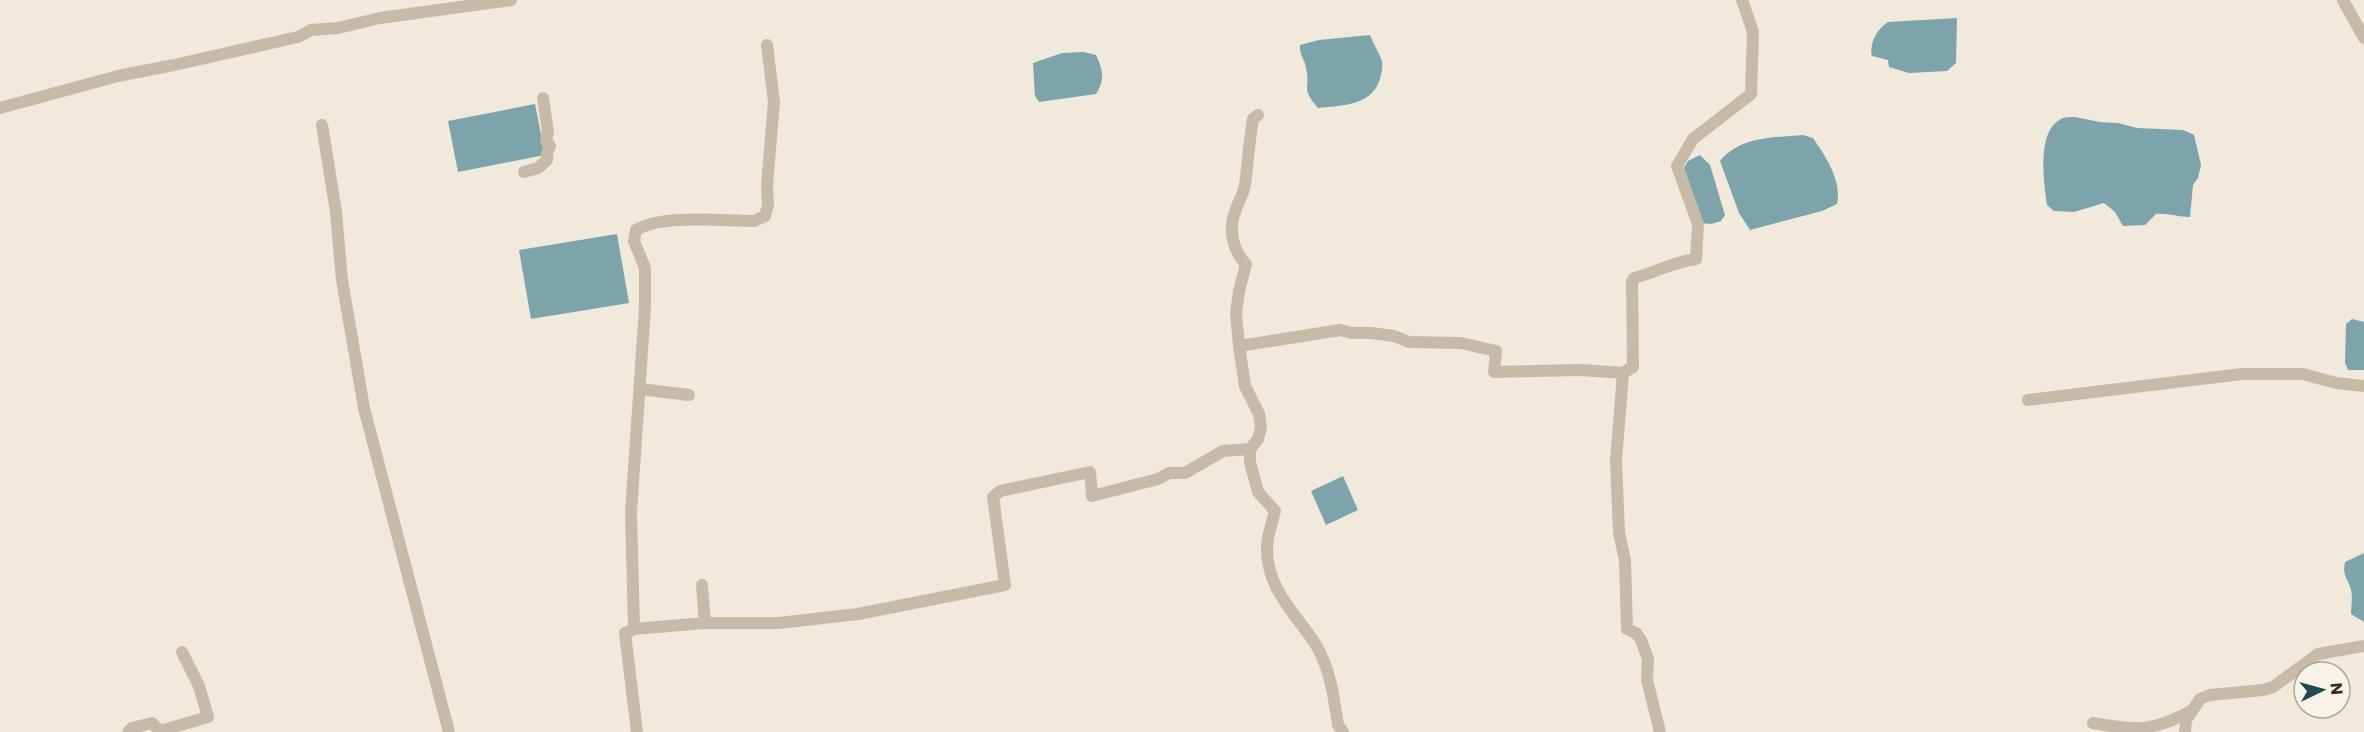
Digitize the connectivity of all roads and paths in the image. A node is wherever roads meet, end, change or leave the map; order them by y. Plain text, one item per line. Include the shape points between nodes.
1 (511, 0) edge
2 (1742, 0) edge
3 (2343, 0) edge
4 (2364, 38) edge
5 (767, 45) dead end
6 (543, 98) dead end
7 (0, 108) edge
8 (1258, 115) dead end
9 (322, 125) dead end
10 (524, 172) dead end
11 (1239, 346) junction
12 (1623, 373) junction
13 (2364, 386) edge
14 (640, 390) junction
15 (689, 395) dead end
16 (2028, 400) dead end
17 (1250, 449) junction
18 (702, 585) dead end
19 (705, 623) junction
20 (634, 629) junction
21 (2364, 646) edge
22 (182, 652) dead end
23 (2192, 710) junction
24 (2093, 723) dead end
25 (128, 732) edge
26 (449, 732) edge
27 (637, 732) edge
28 (1343, 732) edge
29 (1660, 732) edge
30 (2185, 732) edge

1 - 7 street via 311,30 298,37 118,76
2 - 12 street via 1753,32 1750,94 1694,139 1677,166 1698,224 1696,259 1674,262 1634,278 1633,367
3 - 4 street
5 - 14 street via 774,102 765,216 754,221 661,221 636,230 634,241 645,268
6 - 10 street via 546,141 550,146 547,160
8 - 11 street via 1253,119 1245,186 1233,228 1233,244 1246,264 1236,313
9 - 26 street via 364,408
11 - 12 street via 1340,330 1496,351 1494,372
11 - 17 street via 1245,386 1261,427
12 - 29 street via 1617,460 1627,629 1641,640 1648,659 1647,680
13 - 16 street via 2303,374 2242,374
14 - 15 street
14 - 20 street via 631,512
17 - 19 street via 1223,451 1185,473 1169,473 1092,496 1090,472 1000,491 993,497 1005,585 858,614 779,623
17 - 28 street via 1258,492 1275,511 1267,547 1275,585 1326,666 1338,725
18 - 19 street
19 - 20 street
20 - 27 street via 625,633
21 - 23 street via 2318,654 2272,687 2210,695 2200,699
22 - 25 street via 199,686 208,717 160,731 152,723
23 - 24 street via 2170,725 2139,732
23 - 30 street

